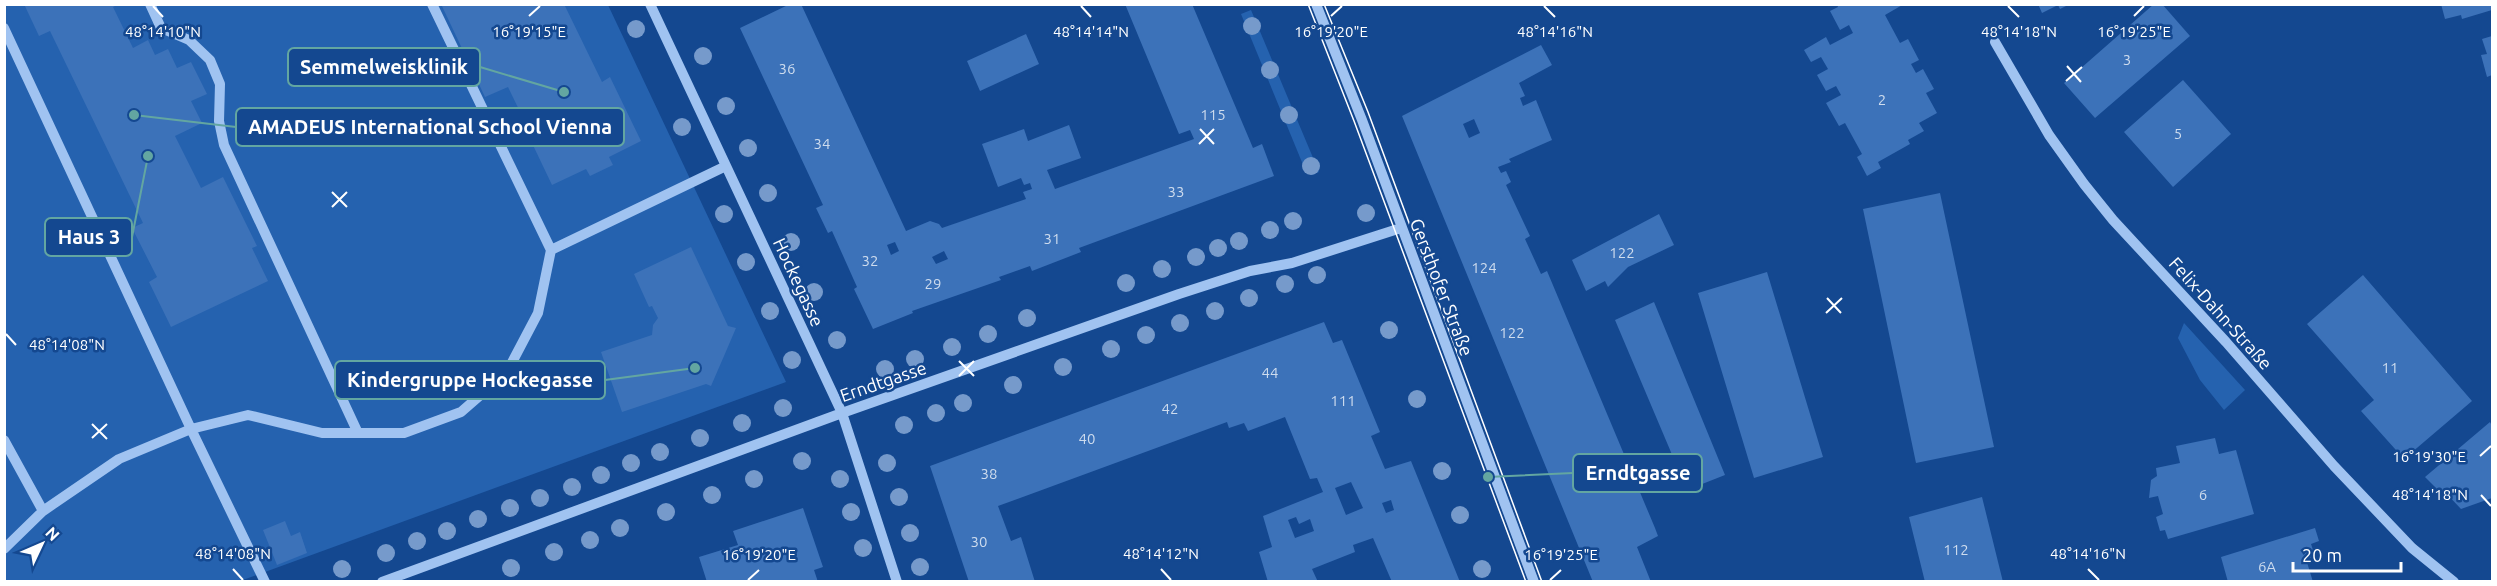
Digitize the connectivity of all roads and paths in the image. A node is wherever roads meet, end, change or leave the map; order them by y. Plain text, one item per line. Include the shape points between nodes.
1 (150, 4) edge
2 (432, 4) edge
3 (650, 4) edge
4 (1316, 4) edge
5 (4, 28) edge
6 (1995, 42) dead end
7 (726, 166) junction
8 (1401, 228) junction
9 (551, 250) junction
10 (842, 413) junction
11 (191, 429) junction
12 (358, 433) junction
13 (4, 440) edge
14 (43, 511) junction
15 (4, 549) edge
16 (265, 582) edge
17 (382, 582) edge
18 (897, 582) edge
19 (1534, 582) edge
20 (2454, 582) edge

1 - 12 street via 161,27 189,40 210,60 220,84 219,121 224,145
2 - 9 street
3 - 7 street, Hockegasse
4 - 8 street, Gersthofer Straße
5 - 11 street
6 - 20 street, Felix-Dahn-Straße via 2049,135 2113,220 2334,466 2412,548
7 - 9 street
7 - 10 street, Hockegasse
8 - 10 street, Erndtgasse via 1179,294
8 - 19 street, Gersthofer Straße
9 - 12 street via 538,313 507,372 461,412 404,433
10 - 17 street, Erndtgasse
10 - 18 street, Hockegasse
11 - 12 street via 248,415 322,433
11 - 14 street via 119,459
11 - 16 street
13 - 14 street
14 - 15 street

